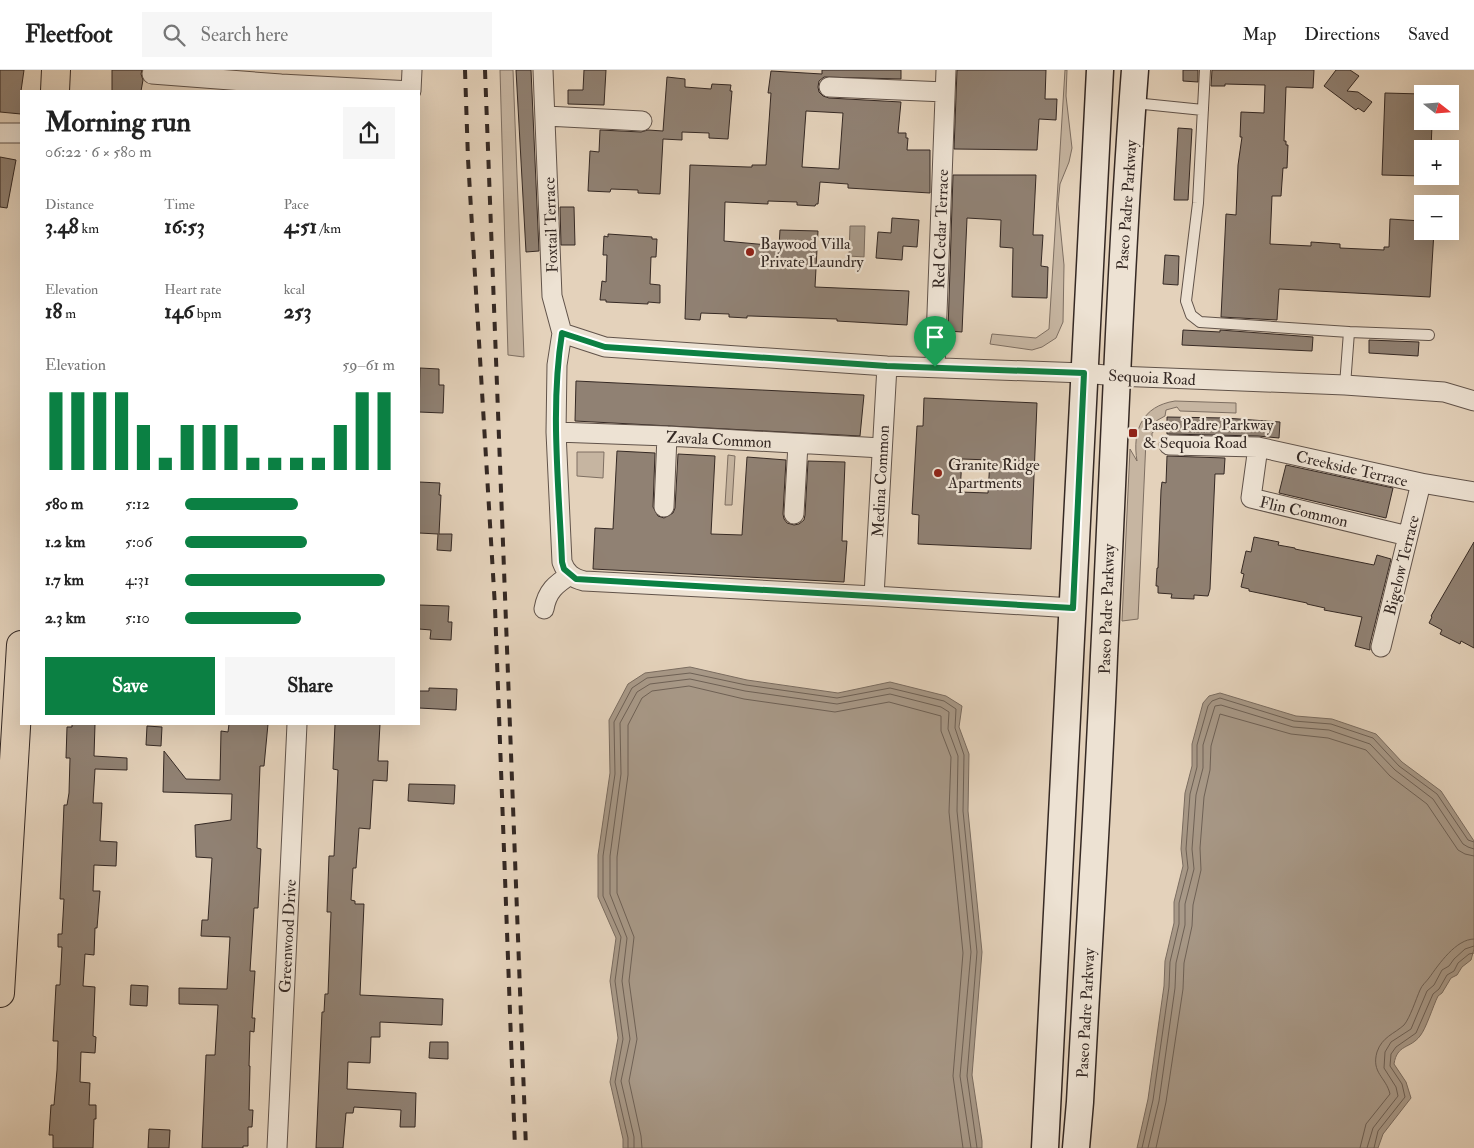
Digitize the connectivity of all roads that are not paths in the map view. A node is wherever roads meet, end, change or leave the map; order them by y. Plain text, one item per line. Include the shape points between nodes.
1 (56, 70) edge
2 (412, 70) edge
3 (544, 70) edge
4 (946, 70) edge
5 (1100, 70) edge
6 (1135, 70) edge
7 (1205, 70) edge
8 (282, 77) edge
9 (152, 78) edge
10 (829, 88) dead end
11 (55, 90) edge
12 (402, 90) edge
13 (411, 90) edge
14 (945, 92) junction
15 (1133, 103) junction
16 (1203, 110) junction
17 (546, 116) junction
18 (642, 121) dead end
19 (0, 133) edge
20 (20, 133) edge
21 (1349, 332) junction
22 (562, 333) junction
23 (1429, 335) dead end
24 (887, 366) junction
25 (935, 367) junction
26 (1084, 373) junction
27 (1116, 376) junction
28 (1345, 386) junction
29 (1474, 402) edge
30 (556, 432) junction
31 (667, 436) junction
32 (798, 444) junction
33 (1169, 445) dead end
34 (1258, 447) junction
35 (882, 448) junction
36 (1421, 483) junction
37 (1474, 492) edge
38 (664, 507) dead end
39 (794, 514) dead end
40 (1408, 536) junction
41 (570, 575) junction
42 (874, 596) junction
43 (1073, 608) junction
44 (544, 609) dead end
45 (1382, 647) dead end
46 (20, 661) edge
47 (297, 725) edge
48 (1, 962) edge
49 (0, 993) edge
50 (277, 1148) edge
51 (1046, 1148) edge
52 (1076, 1148) edge

1 - 11 main road
2 - 13 street
3 - 17 street, Foxtail Terrace
4 - 14 street, Red Cedar Terrace
5 - 26 main road, Paseo Padre Parkway
6 - 15 main road, Paseo Padre Parkway
7 - 16 lane
8 - 9 street
8 - 12 street
10 - 14 street
14 - 25 street, Red Cedar Terrace
15 - 16 lane
15 - 27 main road, Paseo Padre Parkway
16 - 21 lane via 1198,203 1186,301 1191,315 1200,322
17 - 18 street
17 - 22 street, Foxtail Terrace via 552,296
19 - 20 street
21 - 23 lane
21 - 28 lane
22 - 24 street, Sequoia Road via 605,347
22 - 30 street via 557,366
24 - 25 street, Sequoia Road
24 - 35 street, Medina Common
25 - 26 street, Sequoia Road
26 - 27 street, Sequoia Road
26 - 43 main road, Paseo Padre Parkway
27 - 28 street, Sequoia Road
27 - 52 main road, Paseo Padre Parkway via 1104,666
28 - 29 street, Sequoia Road via 1444,392
30 - 31 street, Zavala Common
30 - 41 street via 562,562
31 - 32 street, Zavala Common
31 - 38 street
32 - 35 street, Zavala Common
32 - 39 street
33 - 34 street, Creekside Terrace
34 - 36 street, Creekside Terrace
34 - 40 street, Flin Common via 1251,498
35 - 42 street, Medina Common
36 - 37 street, Creekside Terrace
36 - 40 street, Bigelow Terrace
40 - 45 street, Bigelow Terrace
41 - 42 street via 584,581
41 - 44 street via 550,590
42 - 43 street
43 - 51 main road, Paseo Padre Parkway
46 - 48 main road
47 - 50 street, Greenwood Drive
48 - 49 main road

